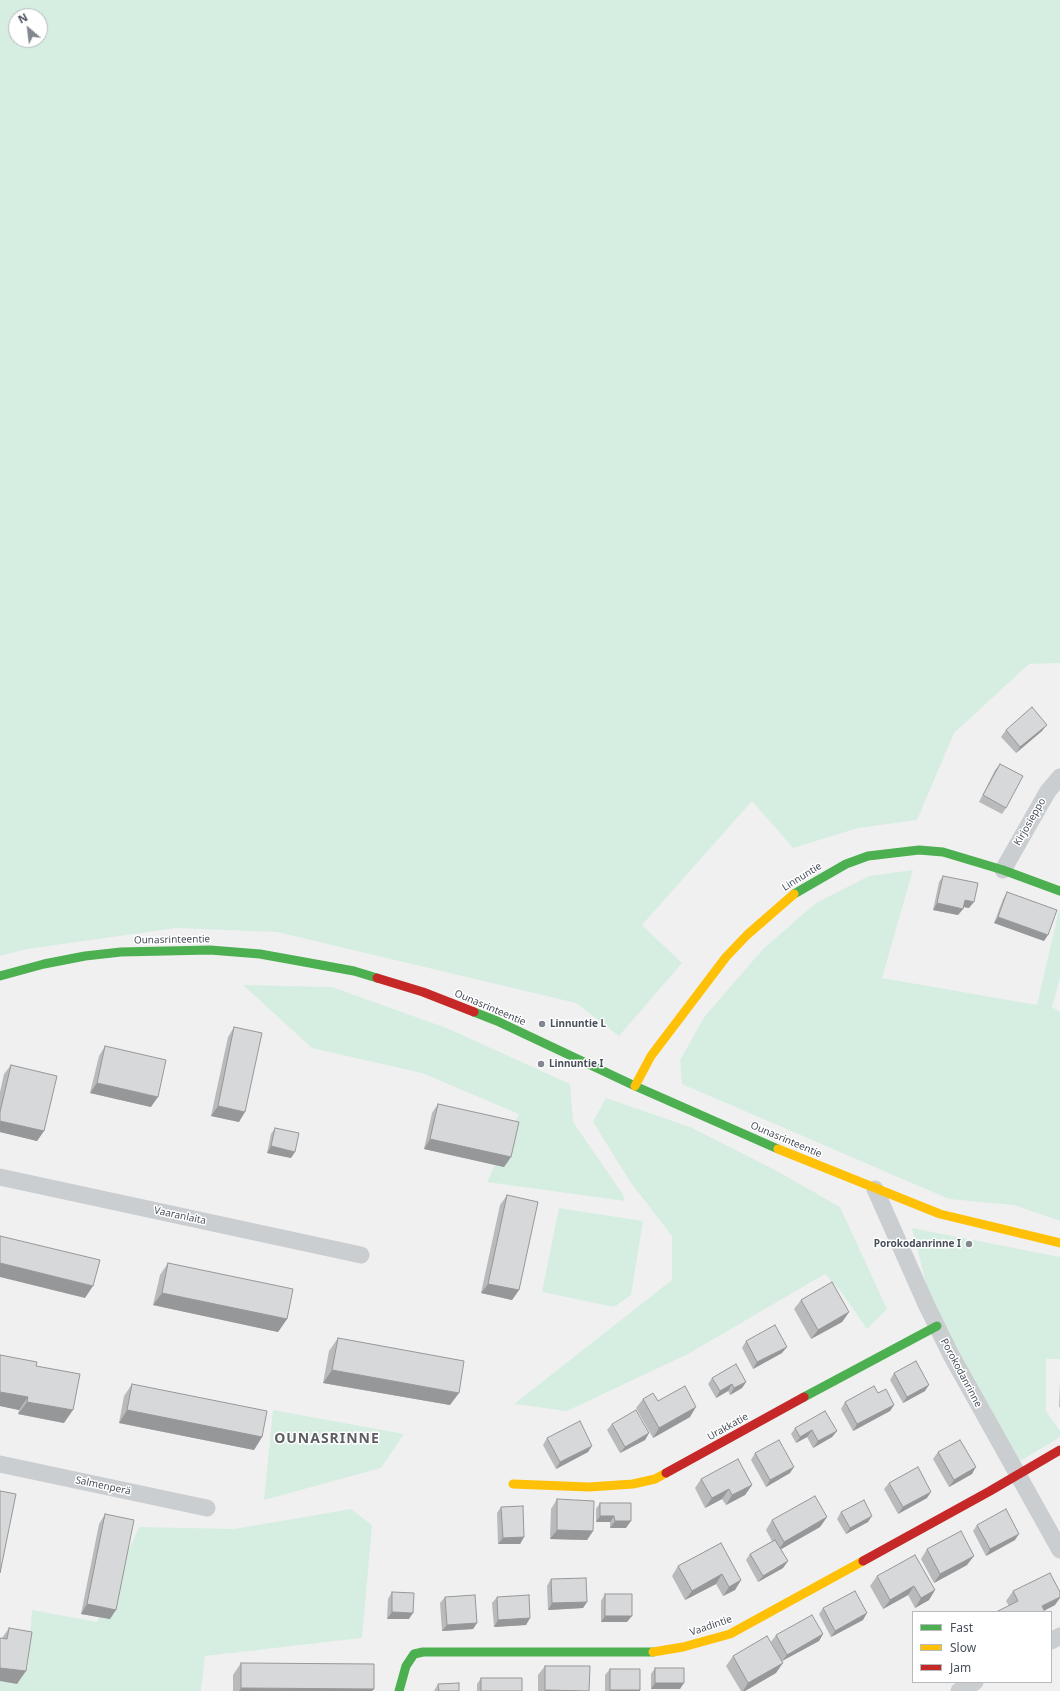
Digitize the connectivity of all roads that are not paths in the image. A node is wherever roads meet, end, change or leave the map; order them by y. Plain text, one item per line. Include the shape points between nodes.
1 (1060, 777) edge
2 (1003, 870) junction
3 (1060, 891) edge
4 (0, 976) edge
5 (635, 1086) junction
6 (0, 1177) edge
7 (875, 1189) junction
8 (1060, 1243) edge
9 (361, 1255) dead end
10 (937, 1326) junction
11 (1060, 1450) edge
12 (0, 1464) edge
13 (1018, 1474) junction
14 (514, 1484) dead end
15 (207, 1508) dead end
16 (1060, 1550) edge
17 (973, 1683) edge
18 (399, 1691) edge
19 (959, 1691) edge

1 - 2 street, Kirjosieppo via 1048,791
2 - 3 street, Linnuntie
2 - 5 street, Linnuntie via 943,852 893,852 868,856 846,864 806,886 772,911 726,957 651,1056
4 - 5 street, Ounasrinteentie via 71,958 122,952 210,950 304,961 354,971 423,992 497,1021
5 - 7 street, Ounasrinteentie
6 - 9 street, Vaaranlaita
7 - 8 street, Ounasrinteentie via 940,1214
7 - 10 street, Porokodanrinne
10 - 13 street, Porokodanrinne via 974,1398
10 - 14 street, Urakkatie via 655,1479 634,1484 589,1487
11 - 13 street, Vaadintie
12 - 15 street, Salmenperä
13 - 16 street, Porokodanrinne
13 - 18 street, Vaadintie via 730,1634 659,1652 423,1652 414,1654 406,1666
17 - 19 street

